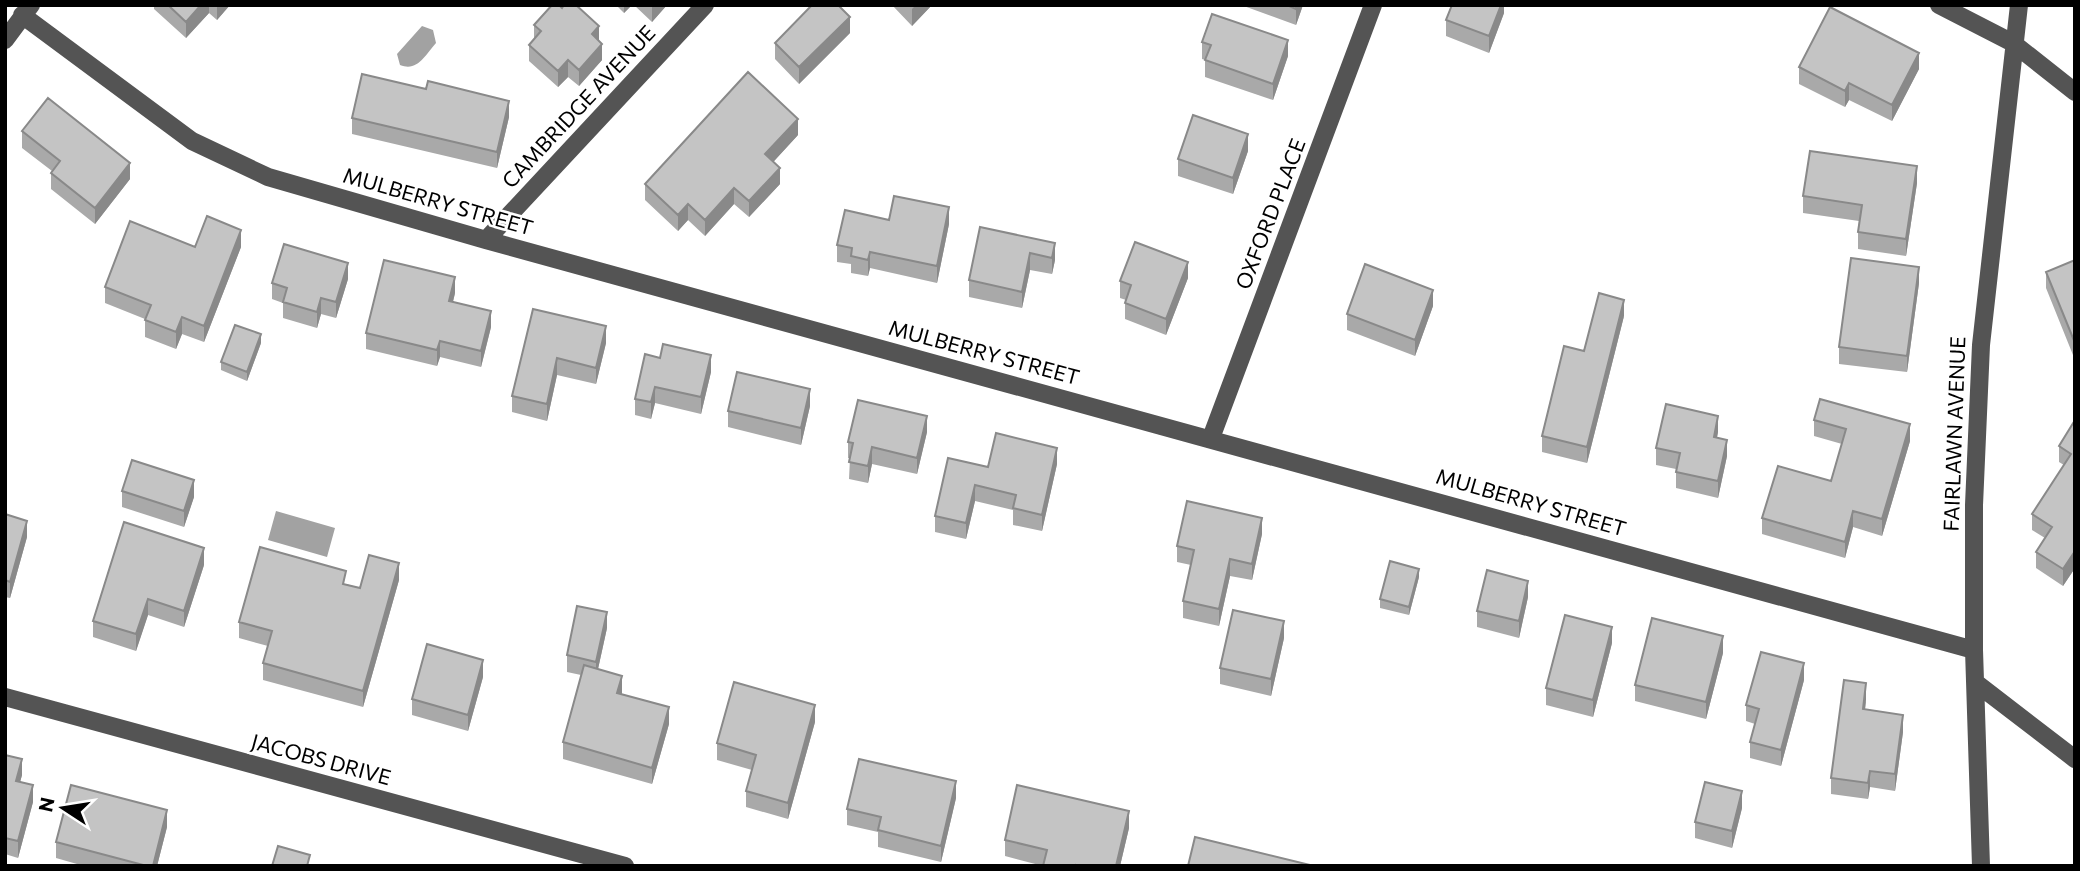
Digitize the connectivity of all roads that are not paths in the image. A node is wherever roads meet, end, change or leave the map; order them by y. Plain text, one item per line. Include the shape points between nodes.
1 (705, 5) edge
2 (1373, 5) edge
3 (1939, 5) edge
4 (2019, 5) edge
5 (27, 10) edge
6 (5, 40) edge
7 (2013, 43) junction
8 (2075, 92) edge
9 (486, 240) junction
10 (1211, 438) junction
11 (1974, 650) junction
12 (1976, 683) junction
13 (5, 697) edge
14 (2075, 759) edge
15 (625, 866) edge
16 (1981, 866) edge

1 - 9 street, CAMBRIDGE AVENUE
2 - 10 street, OXFORD PLACE
3 - 7 street
4 - 7 street, FAIRLAWN AVENUE
5 - 6 street
5 - 9 street, MULBERRY STREET via 192,141 268,177
7 - 8 street
7 - 11 street, FAIRLAWN AVENUE via 1981,345 1973,505
9 - 10 street, MULBERRY STREET
10 - 11 street, MULBERRY STREET
11 - 12 street, FAIRLAWN AVENUE
12 - 14 street
12 - 16 street, FAIRLAWN AVENUE
13 - 15 street, JACOBS DRIVE

